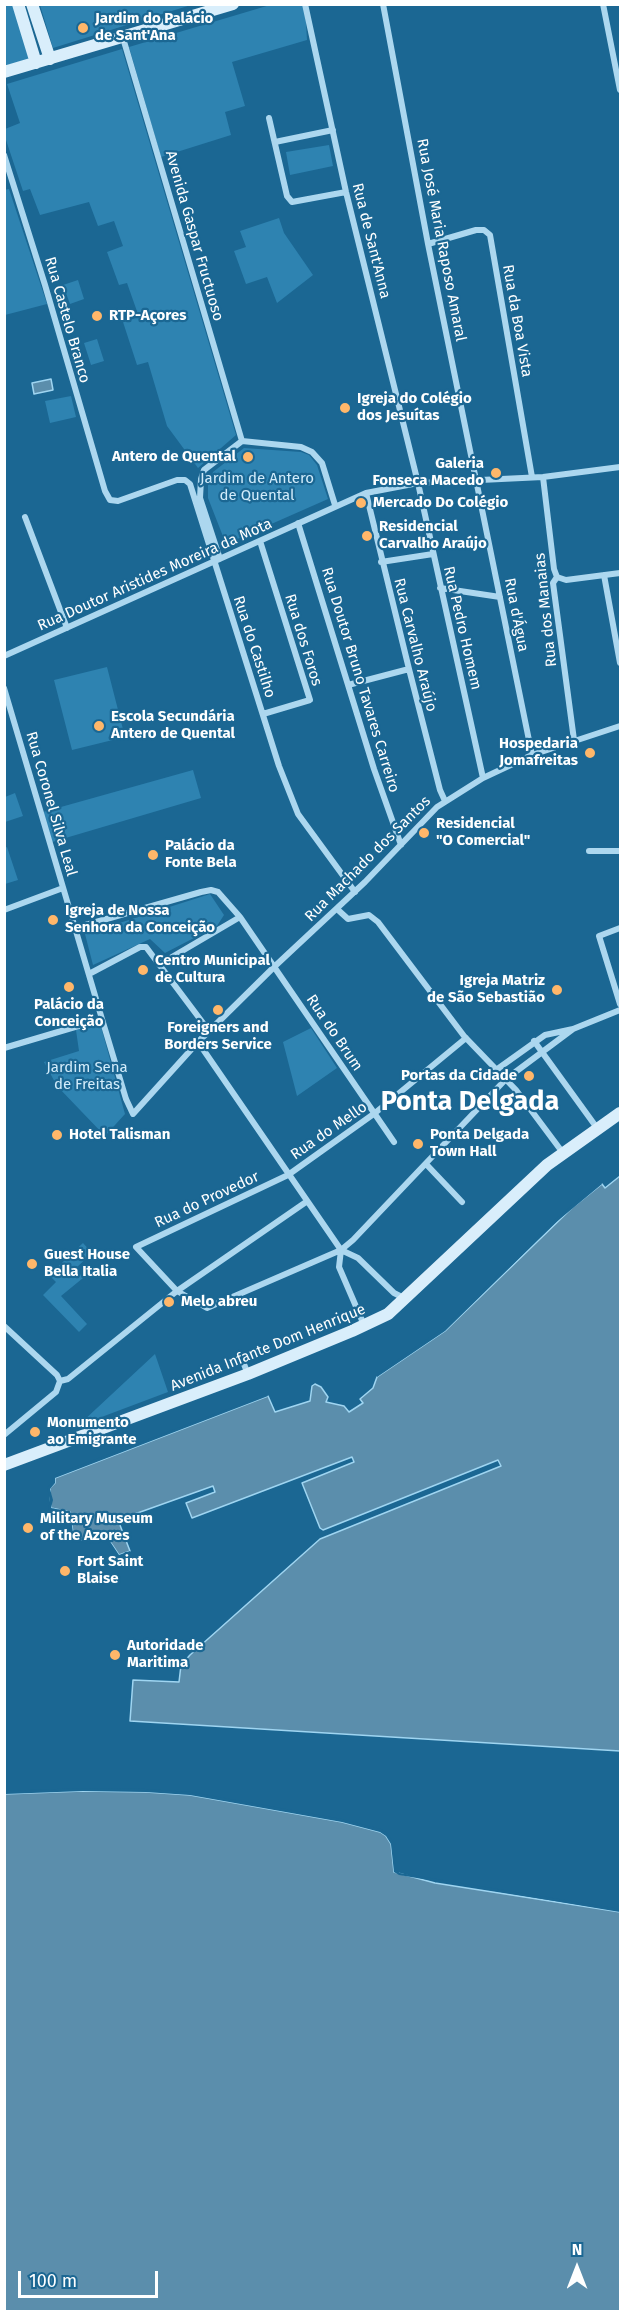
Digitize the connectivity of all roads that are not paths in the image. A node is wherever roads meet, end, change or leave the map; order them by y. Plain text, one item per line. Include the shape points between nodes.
1 (18, 4) edge
2 (32, 4) edge
3 (233, 4) edge
4 (305, 4) edge
5 (383, 4) edge
6 (603, 4) edge
7 (123, 38) junction
8 (50, 59) junction
9 (36, 63) junction
10 (4, 72) edge
11 (620, 86) edge
12 (269, 118) dead end
13 (333, 130) junction
14 (275, 142) junction
15 (4, 155) edge
16 (346, 192) junction
17 (428, 244) junction
18 (242, 441) junction
19 (621, 467) edge
20 (532, 477) junction
21 (543, 477) junction
22 (476, 479) junction
23 (418, 483) junction
24 (105, 492) joint
25 (366, 493) junction
26 (335, 505) junction
27 (25, 517) dead end
28 (298, 523) junction
29 (260, 541) junction
30 (433, 554) junction
31 (217, 561) junction
32 (381, 562) junction
33 (621, 573) edge
34 (604, 575) junction
35 (557, 576) junction
36 (440, 588) junction
37 (500, 597) junction
38 (67, 628) junction
39 (4, 656) edge
40 (621, 663) edge
41 (409, 669) junction
42 (348, 686) junction
43 (4, 688) edge
44 (263, 714) junction
45 (621, 726) edge
46 (574, 740) junction
47 (532, 755) junction
48 (483, 778) junction
49 (445, 801) junction
50 (401, 844) junction
51 (589, 851) dead end
52 (621, 851) edge
53 (63, 888) junction
54 (355, 892) junction
55 (337, 909) junction
56 (4, 910) edge
57 (240, 917) junction
58 (75, 928) junction
59 (621, 928) edge
60 (160, 964) junction
61 (274, 967) junction
62 (89, 974) junction
63 (621, 1004) edge
64 (621, 1010) edge
65 (102, 1019) junction
66 (573, 1029) junction
67 (209, 1031) junction
68 (466, 1038) junction
69 (4, 1040) edge
70 (534, 1041) junction
71 (198, 1042) junction
72 (6, 1048) edge
73 (541, 1051) junction
74 (496, 1070) junction
75 (506, 1079) junction
76 (375, 1113) junction
77 (621, 1113) edge
78 (133, 1114) joint
79 (597, 1128) junction
80 (394, 1142) dead end
81 (563, 1153) junction
82 (426, 1164) junction
83 (288, 1175) junction
84 (306, 1202) junction
85 (462, 1202) dead end
86 (341, 1250) junction
87 (177, 1290) junction
88 (405, 1298) junction
89 (4, 1326) edge
90 (364, 1326) junction
91 (241, 1357) dead end
92 (248, 1374) junction
93 (60, 1381) junction
94 (4, 1435) edge
95 (4, 1465) edge

1 - 9 main road
2 - 8 main road
3 - 7 main road
4 - 13 street, Rua de Sant'Anna
5 - 17 street, Rua José Maria Raposo Amaral
6 - 11 street
7 - 8 main road
7 - 18 street, Avenida Gaspar Fructuoso
8 - 9 main road
9 - 10 main road
12 - 14 street
13 - 14 street
13 - 16 street, Rua de Sant'Anna
14 - 16 street via 287,196 292,202
15 - 24 street, Rua Castelo Branco
16 - 23 street, Rua de Sant'Anna
17 - 20 street, Rua da Boa Vista via 476,230 490,235
17 - 22 street, Rua José Maria Raposo Amaral
18 - 26 street via 301,447 312,452 322,463
18 - 31 street via 204,470 201,479 200,498
19 - 21 street, Rua Doutor Aristides Moreira da Mota
20 - 21 street, Rua Doutor Aristides Moreira da Mota
20 - 22 street, Rua Doutor Aristides Moreira da Mota
21 - 35 street, Rua dos Manaias
22 - 23 street, Rua Doutor Aristides Moreira da Mota
22 - 37 street, Rua d'Água
23 - 25 street, Rua Doutor Aristides Moreira da Mota
23 - 30 street, Rua Pedro Homem
24 - 31 street, Rua do Castilho via 110,500 118,501 185,480 190,484
25 - 26 street, Rua Doutor Aristides Moreira da Mota
25 - 32 street, Rua Carvalho Araújo
26 - 28 street, Rua Doutor Aristides Moreira da Mota
27 - 38 street
28 - 29 street, Rua Doutor Aristides Moreira da Mota
28 - 42 street, Rua Doutor Bruno Tavares Carreiro
29 - 31 street, Rua Doutor Aristides Moreira da Mota
29 - 44 street, Rua dos Foros via 310,700
30 - 32 street
30 - 36 street, Rua Pedro Homem
31 - 38 street, Rua Doutor Aristides Moreira da Mota
31 - 44 street, Rua do Castilho
32 - 41 street, Rua Carvalho Araújo
33 - 34 street
34 - 35 street via 566,580
34 - 40 street
35 - 46 street, Rua dos Manaias via 553,583
36 - 37 street
36 - 48 street, Rua Pedro Homem
37 - 47 street, Rua d'Água
38 - 39 street, Rua Doutor Aristides Moreira da Mota
41 - 42 street
41 - 49 street, Rua Carvalho Araújo
42 - 50 street, Rua Doutor Bruno Tavares Carreiro
43 - 53 street, Rua Coronel Silva Leal
44 - 54 street, Rua do Castilho via 298,814
45 - 46 street, Rua Machado dos Santos
46 - 47 street, Rua Machado dos Santos
47 - 48 street, Rua Machado dos Santos
48 - 49 street, Rua Machado dos Santos
49 - 50 street, Rua Machado dos Santos
50 - 54 street, Rua Machado dos Santos
51 - 52 street
53 - 56 street
53 - 58 street, Rua Coronel Silva Leal
54 - 55 street, Rua Machado dos Santos
55 - 61 street, Rua Machado dos Santos
55 - 68 street via 348,919 369,915 378,922
57 - 58 street, Rua do Brum via 224,897 211,890
57 - 60 street
57 - 61 street, Rua do Brum
58 - 62 street, Rua Coronel Silva Leal
59 - 63 street via 599,936
60 - 62 street via 146,947 140,947
60 - 67 street
61 - 67 street, Rua Machado dos Santos
61 - 76 street, Rua do Brum
62 - 65 street, Rua Coronel Silva Leal
64 - 66 street
65 - 72 street
65 - 78 street, Rua Coronel Silva Leal
66 - 70 street
66 - 73 street
67 - 71 street, Rua Machado dos Santos
68 - 74 street
68 - 76 street, Rua do Mello
69 - 72 street
70 - 73 street
70 - 74 street
71 - 78 street, Rua Machado dos Santos
71 - 83 street
73 - 75 street
73 - 79 street
74 - 75 street
75 - 81 street
75 - 82 street
76 - 80 street, Rua do Brum
76 - 83 street, Rua do Mello
77 - 79 main road, Avenida Infante Dom Henrique
79 - 81 main road, Avenida Infante Dom Henrique
81 - 88 main road, Avenida Infante Dom Henrique
82 - 85 street
82 - 86 street
83 - 84 street
83 - 87 street, Rua do Provedor via 136,1247
84 - 86 street
84 - 87 street
86 - 87 street via 207,1308
86 - 88 street via 358,1258 394,1293
86 - 90 street via 339,1267
87 - 93 street via 68,1379
88 - 90 main road, Avenida Infante Dom Henrique via 388,1314
89 - 93 street
90 - 92 main road, Avenida Infante Dom Henrique
91 - 92 street
92 - 95 main road, Avenida Infante Dom Henrique
93 - 94 street via 56,1392

